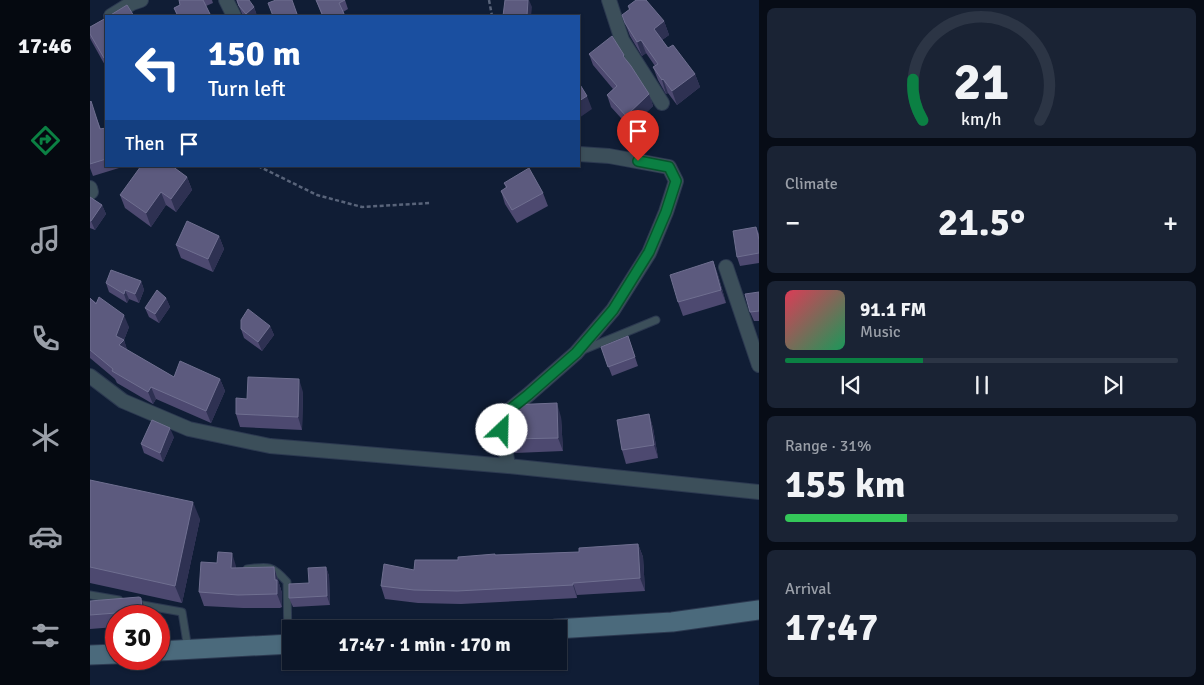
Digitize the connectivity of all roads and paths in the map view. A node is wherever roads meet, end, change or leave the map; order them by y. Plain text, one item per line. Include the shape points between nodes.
1 (141, 0) edge
2 (226, 0) edge
3 (489, 0) edge
4 (608, 0) edge
5 (113, 15) edge
6 (234, 15) edge
7 (492, 15) edge
8 (662, 103) dead end
9 (580, 154) edge
10 (260, 167) edge
11 (431, 203) dead end
12 (726, 266) dead end
13 (656, 320) dead end
14 (576, 353) junction
15 (759, 365) edge
16 (90, 376) edge
17 (508, 466) junction
18 (759, 492) edge
19 (247, 569) edge
20 (90, 595) edge
21 (759, 610) edge
22 (289, 620) edge
23 (567, 628) edge
24 (282, 644) edge
25 (188, 650) junction
26 (170, 651) edge
27 (105, 654) edge
28 (90, 655) edge

1 - 5 street
2 - 6 street
3 - 7 path
4 - 8 street via 622,40
9 - 14 street via 669,167 676,181 649,252 613,310
10 - 11 path via 317,195 362,207
12 - 15 street
13 - 14 lane
14 - 17 street via 508,411 502,430
16 - 17 street via 123,401 188,429 270,446
17 - 18 street
19 - 22 lane via 264,566 278,571 288,582
20 - 25 lane via 182,612
21 - 23 street via 672,622
24 - 25 street
25 - 26 street
27 - 28 street

